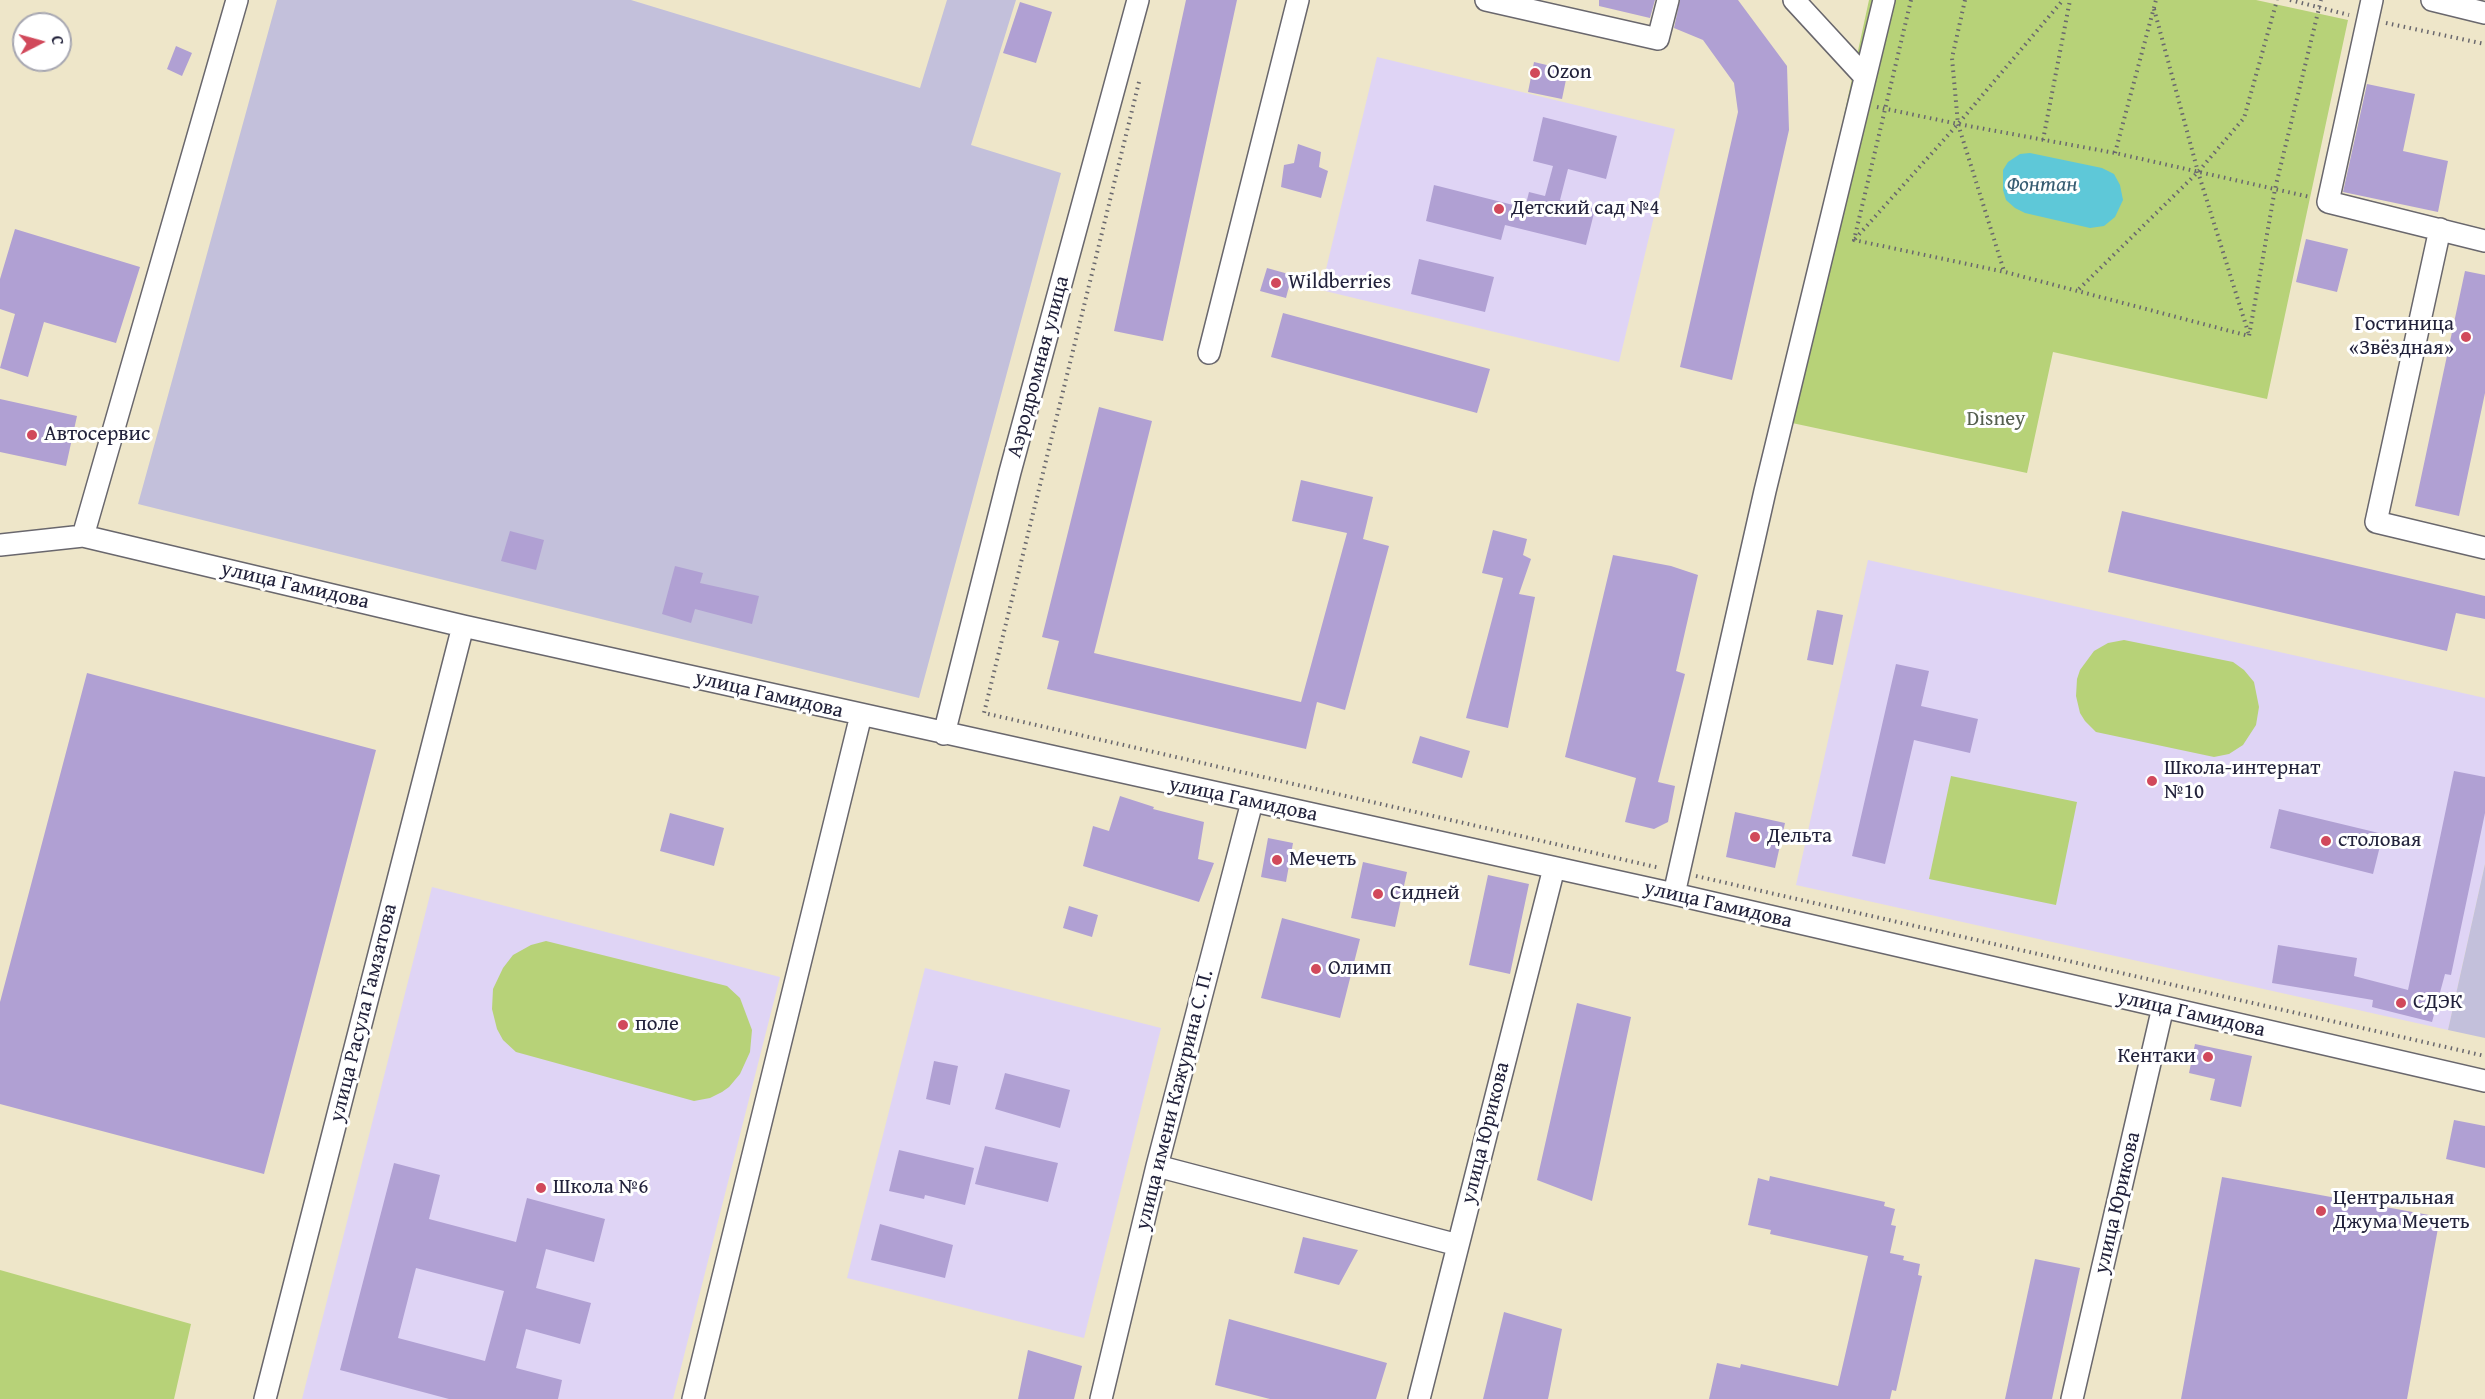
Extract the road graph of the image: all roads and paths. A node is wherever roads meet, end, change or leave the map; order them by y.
1 (237, 0) edge
2 (1138, 0) edge
3 (1298, 0) edge
4 (1486, 0) edge
5 (1668, 0) edge
6 (1794, 0) edge
7 (1884, 0) edge
8 (1911, 0) edge
9 (1965, 0) edge
10 (2063, 0) edge
11 (2070, 0) edge
12 (2156, 0) edge
13 (2277, 0) edge
14 (2320, 0) edge
15 (2372, 0) edge
16 (2432, 0) edge
17 (2154, 9) junction
18 (2485, 13) edge
19 (1865, 77) junction
20 (1139, 81) dead end
21 (1860, 103) junction
22 (1885, 108) junction
23 (1958, 124) junction
24 (2043, 140) junction
25 (2115, 153) junction
26 (2198, 172) junction
27 (2275, 189) junction
28 (2328, 202) junction
29 (2440, 229) junction
30 (1854, 240) junction
31 (2485, 241) edge
32 (2005, 272) junction
33 (2079, 290) junction
34 (2249, 336) junction
35 (1209, 353) dead end
36 (83, 536) junction
37 (0, 545) edge
38 (2485, 548) edge
39 (463, 626) junction
40 (861, 715) junction
41 (944, 734) junction
42 (1252, 802) junction
43 (1554, 868) junction
44 (1679, 872) junction
45 (1674, 894) junction
46 (2163, 1007) junction
47 (2485, 1056) edge
48 (2485, 1081) edge
49 (1157, 1166) junction
50 (1458, 1245) junction
51 (265, 1399) edge
52 (693, 1399) edge
53 (1101, 1399) edge
54 (1419, 1399) edge
55 (2072, 1399) edge

1 - 36 street
2 - 41 street, Аэродромная улица
3 - 35 street
4 - 5 street
6 - 19 street
7 - 19 street
8 - 22 path
9 - 23 path
10 - 23 path
11 - 24 path
12 - 17 path
13 - 26 path
14 - 27 path
15 - 28 street
16 - 18 street
17 - 25 path
17 - 26 path
19 - 21 street
20 - 44 path
21 - 22 path
21 - 44 street
22 - 23 path
22 - 30 path
23 - 24 path
23 - 30 path
23 - 32 path
24 - 25 path
25 - 26 path
26 - 27 path
26 - 33 path
26 - 34 path
27 - 28 path
27 - 34 path
28 - 29 street
29 - 31 street
29 - 38 street
30 - 32 path
32 - 33 path
33 - 34 path
36 - 37 street, улица Гамидова
36 - 39 street, улица Гамидова
39 - 40 street, улица Гамидова
39 - 51 street, улица Расула Гамзатова
40 - 41 street, улица Гамидова
40 - 52 street
41 - 42 street, улица Гамидова
42 - 43 street, улица Гамидова
42 - 49 street, улица имени Кажурина С. П.
43 - 45 street, улица Гамидова
43 - 50 street, улица Юрикова
44 - 45 street
44 - 47 path
45 - 46 street, улица Гамидова
46 - 48 street, улица Гамидова
46 - 55 street, улица Юрикова
49 - 50 street
49 - 53 street, улица имени Кажурина С. П.
50 - 54 street, улица Юрикова

